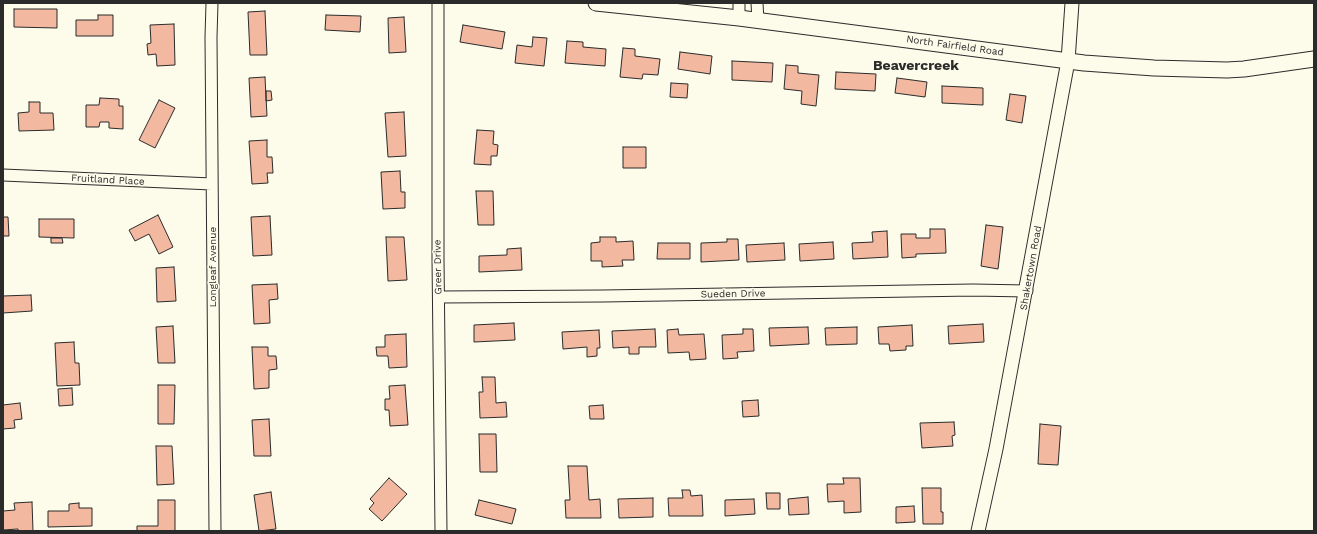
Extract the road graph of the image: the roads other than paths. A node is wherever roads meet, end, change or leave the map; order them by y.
1 (212, 3) edge
2 (438, 3) edge
3 (596, 3) edge
4 (739, 3) edge
5 (757, 3) edge
6 (1072, 3) edge
7 (738, 18) junction
8 (758, 21) junction
9 (1314, 59) edge
10 (1068, 61) junction
11 (3, 175) edge
12 (212, 184) junction
13 (1027, 291) junction
14 (439, 297) junction
15 (215, 531) edge
16 (441, 531) edge
17 (978, 531) edge

1 - 12 street, Longleaf Avenue
2 - 14 street, Greer Drive
3 - 7 main road, North Fairfield Road
4 - 7 street
5 - 8 street
6 - 10 street, Shakertown Road
7 - 8 main road, North Fairfield Road
8 - 10 main road, North Fairfield Road
9 - 10 main road, North Fairfield Road
10 - 13 street, Shakertown Road
11 - 12 street, Fruitland Place
12 - 15 street, Longleaf Avenue
13 - 14 street, Sueden Drive
13 - 17 street, Shakertown Road
14 - 16 street, Greer Drive

